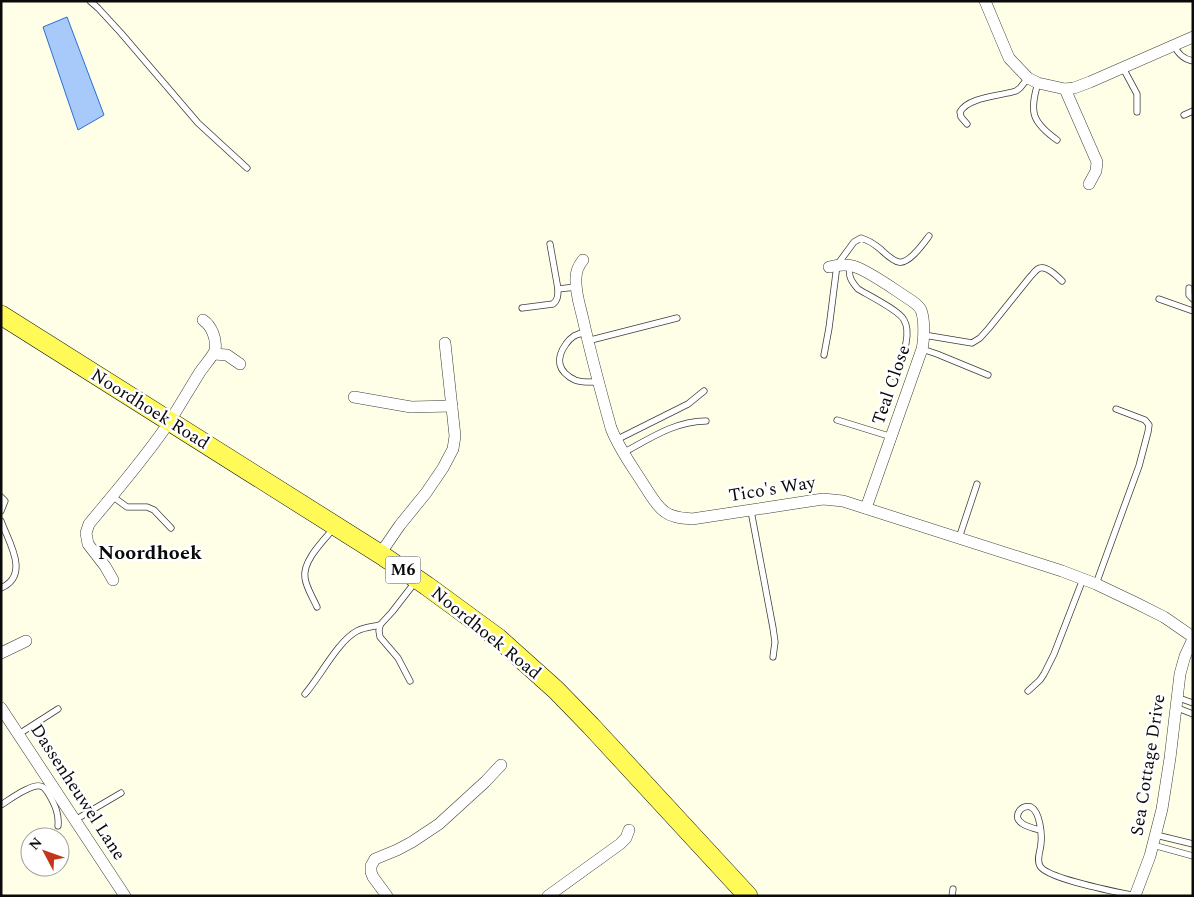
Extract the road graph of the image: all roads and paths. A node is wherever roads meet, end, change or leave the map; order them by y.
1 (90, 1) edge
2 (985, 1) edge
3 (1193, 37) edge
4 (1174, 45) junction
5 (1193, 61) edge
6 (1123, 68) junction
7 (1033, 81) junction
8 (1064, 89) junction
9 (1193, 111) edge
10 (1137, 112) dead end
11 (1184, 116) dead end
12 (967, 124) dead end
13 (1057, 140) dead end
14 (247, 168) dead end
15 (1089, 184) dead end
16 (928, 236) dead end
17 (550, 244) dead end
18 (583, 260) dead end
19 (833, 266) junction
20 (850, 266) junction
21 (1062, 281) dead end
22 (576, 287) junction
23 (1189, 288) dead end
24 (558, 289) junction
25 (1159, 299) dead end
26 (1193, 299) edge
27 (522, 308) dead end
28 (1193, 311) edge
29 (1, 315) edge
30 (676, 318) dead end
31 (203, 320) dead end
32 (924, 335) junction
33 (587, 336) junction
34 (445, 343) dead end
35 (922, 349) junction
36 (214, 354) junction
37 (824, 354) dead end
38 (240, 364) dead end
39 (988, 375) dead end
40 (895, 377) dead end
41 (599, 382) junction
42 (704, 391) dead end
43 (354, 397) dead end
44 (452, 406) junction
45 (1116, 409) dead end
46 (837, 420) dead end
47 (170, 421) junction
48 (706, 421) dead end
49 (892, 437) junction
50 (616, 440) junction
51 (623, 453) junction
52 (977, 484) dead end
53 (112, 496) junction
54 (1, 497) edge
55 (866, 508) junction
56 (1, 511) edge
57 (751, 511) junction
58 (1, 521) edge
59 (335, 526) junction
60 (171, 528) dead end
61 (958, 538) junction
62 (380, 554) junction
63 (417, 579) junction
64 (1083, 579) junction
65 (113, 580) dead end
66 (1096, 584) junction
67 (1, 588) edge
68 (317, 607) dead end
69 (380, 625) junction
70 (1193, 638) edge
71 (26, 641) dead end
72 (1, 653) edge
73 (773, 657) dead end
74 (410, 681) dead end
75 (1028, 691) dead end
76 (305, 694) dead end
77 (1176, 702) junction
78 (1193, 703) edge
79 (1, 708) edge
80 (58, 709) dead end
81 (1193, 714) edge
82 (19, 734) junction
83 (501, 765) dead end
84 (121, 793) dead end
85 (1, 806) edge
86 (75, 820) junction
87 (58, 826) dead end
88 (629, 830) dead end
89 (1040, 830) junction
90 (1154, 840) junction
91 (1193, 844) edge
92 (1193, 856) edge
93 (953, 889) dead end
94 (126, 896) edge
95 (387, 896) edge
96 (548, 896) edge
97 (748, 896) edge
98 (952, 896) edge
99 (1135, 896) edge

1 - 14 lane
2 - 7 street
3 - 4 street
4 - 5 lane
4 - 6 street
6 - 8 street
6 - 10 lane
7 - 8 street
7 - 12 lane
7 - 13 lane
8 - 15 street
9 - 11 lane
16 - 19 lane
17 - 24 lane
18 - 22 street, Tico's Way
19 - 20 street, Teal Close
19 - 37 lane
20 - 32 street, Teal Close
20 - 40 lane
21 - 32 lane
22 - 24 lane
22 - 33 street, Tico's Way
23 - 26 lane
24 - 27 lane
25 - 28 lane
29 - 47 main road, Noordhoek Road / M6
30 - 33 lane
31 - 36 street
32 - 35 street, Teal Close
33 - 41 street, Tico's Way
33 - 41 lane
34 - 44 street
35 - 39 lane
35 - 49 street, Teal Close
36 - 38 street
36 - 47 street
41 - 50 street, Tico's Way
42 - 50 lane
43 - 44 street
44 - 62 street
45 - 66 lane
46 - 49 lane
47 - 53 street
47 - 59 main road, Noordhoek Road / M6
48 - 51 lane
49 - 55 street, Teal Close
50 - 51 street, Tico's Way
51 - 57 street, Tico's Way
52 - 61 lane
53 - 60 lane
53 - 65 street
54 - 56 lane
55 - 57 street, Tico's Way
55 - 61 street, Tico's Way
57 - 73 lane
58 - 67 lane
59 - 62 main road, Noordhoek Road / M6
59 - 68 lane
61 - 64 street, Tico's Way
62 - 63 main road, Noordhoek Road / M6
63 - 69 lane
63 - 97 main road, Noordhoek Road / M6
64 - 66 street, Tico's Way
64 - 75 lane
66 - 70 street, Tico's Way
69 - 74 lane
69 - 76 lane
70 - 77 street, Sea Cottage Drive
71 - 72 street
77 - 78 lane
77 - 81 lane
77 - 90 street, Sea Cottage Drive
79 - 82 street, Dassenheuwel Lane
80 - 82 lane
82 - 86 street, Dassenheuwel Lane
83 - 95 street
84 - 86 lane
85 - 87 lane
86 - 94 street, Dassenheuwel Lane
88 - 96 street
89 - 89 lane
89 - 99 lane
90 - 91 lane
90 - 92 lane
90 - 99 street, Sea Cottage Drive
93 - 98 lane

